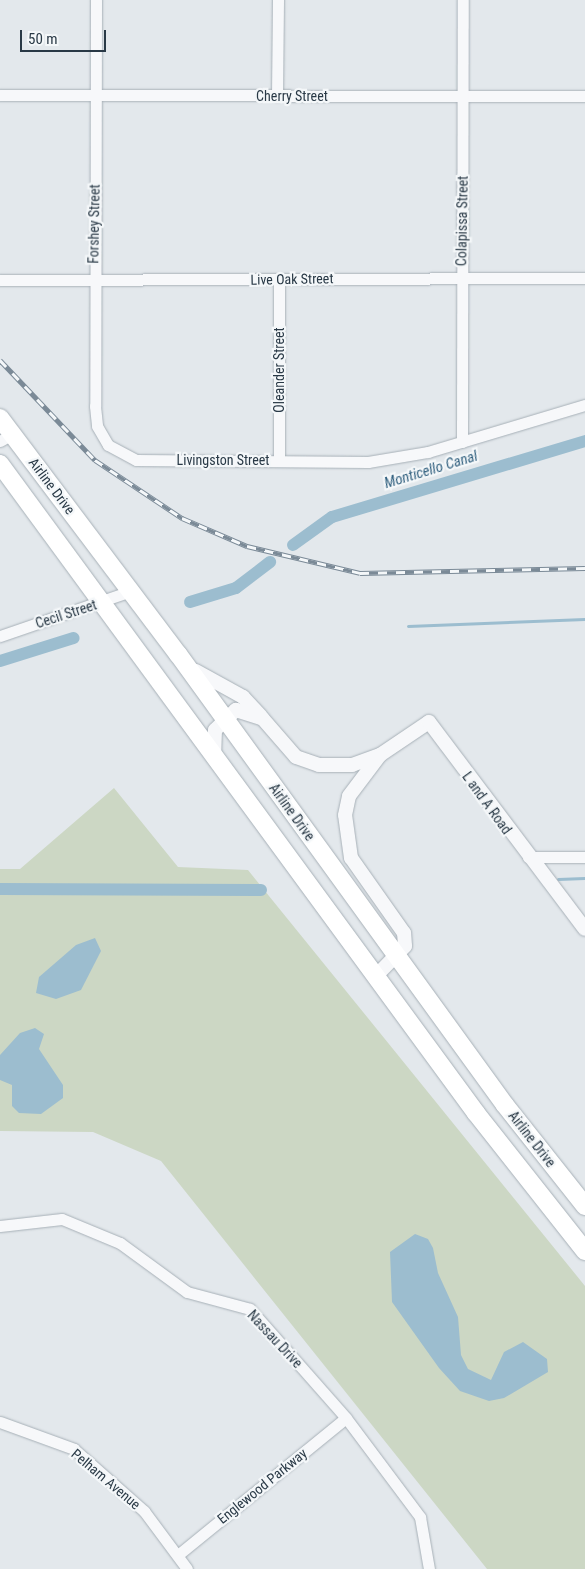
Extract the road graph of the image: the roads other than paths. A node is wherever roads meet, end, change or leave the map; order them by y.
1 (96, 0) edge
2 (278, 0) edge
3 (464, 0) edge
4 (0, 95) edge
5 (463, 95) junction
6 (96, 96) junction
7 (277, 96) junction
8 (585, 96) edge
9 (461, 278) junction
10 (585, 278) edge
11 (279, 279) junction
12 (0, 280) edge
13 (94, 282) junction
14 (585, 405) edge
15 (0, 418) edge
16 (6, 438) edge
17 (462, 442) junction
18 (108, 445) joint
19 (279, 460) junction
20 (0, 464) edge
21 (131, 591) junction
22 (102, 603) junction
23 (0, 636) edge
24 (178, 654) junction
25 (224, 717) junction
26 (263, 719) junction
27 (380, 756) junction
28 (214, 758) junction
29 (528, 857) junction
30 (585, 857) edge
31 (585, 928) edge
32 (396, 958) junction
33 (375, 977) junction
34 (585, 1206) edge
35 (0, 1226) edge
36 (585, 1251) edge
37 (346, 1418) junction
38 (0, 1422) edge
39 (179, 1554) junction
40 (187, 1569) edge
41 (429, 1569) edge

1 - 6 street, Forshey Street
2 - 7 street
3 - 5 street, Colapissa Street
4 - 6 street, Cherry Street
5 - 7 street, Cherry Street
5 - 8 street, Cherry Street
5 - 9 street, Colapissa Street
6 - 7 street, Cherry Street
6 - 13 street, Forshey Street
9 - 10 street, Live Oak Street
9 - 11 street, Live Oak Street
9 - 17 street, Colapissa Street
11 - 13 street, Live Oak Street
11 - 19 street, Oleander Street
12 - 13 street, Live Oak Street
13 - 18 street, Forshey Street
14 - 17 street, Livingston Street
15 - 16 highway, Airline Drive
16 - 21 highway, Airline Drive
17 - 19 street, Livingston Street
18 - 19 street, Livingston Street
20 - 22 highway, Airline Drive
21 - 22 street, Cecil Street
21 - 24 highway, Airline Drive
22 - 23 street, Cecil Street
22 - 28 highway, Airline Drive
24 - 25 highway, Airline Drive
24 - 26 street
25 - 26 street
25 - 28 street
25 - 32 highway, Airline Drive
26 - 27 street
27 - 29 street, L and A Road
27 - 32 street
28 - 33 highway, Airline Drive
29 - 30 street
29 - 31 street, L and A Road
32 - 33 street
32 - 34 highway, Airline Drive
33 - 36 highway, Airline Drive
35 - 37 street, Nassau Drive
37 - 39 street, Englewood Parkway
37 - 41 street, Nassau Drive
38 - 39 street, Pelham Avenue
39 - 40 street, Pelham Avenue

